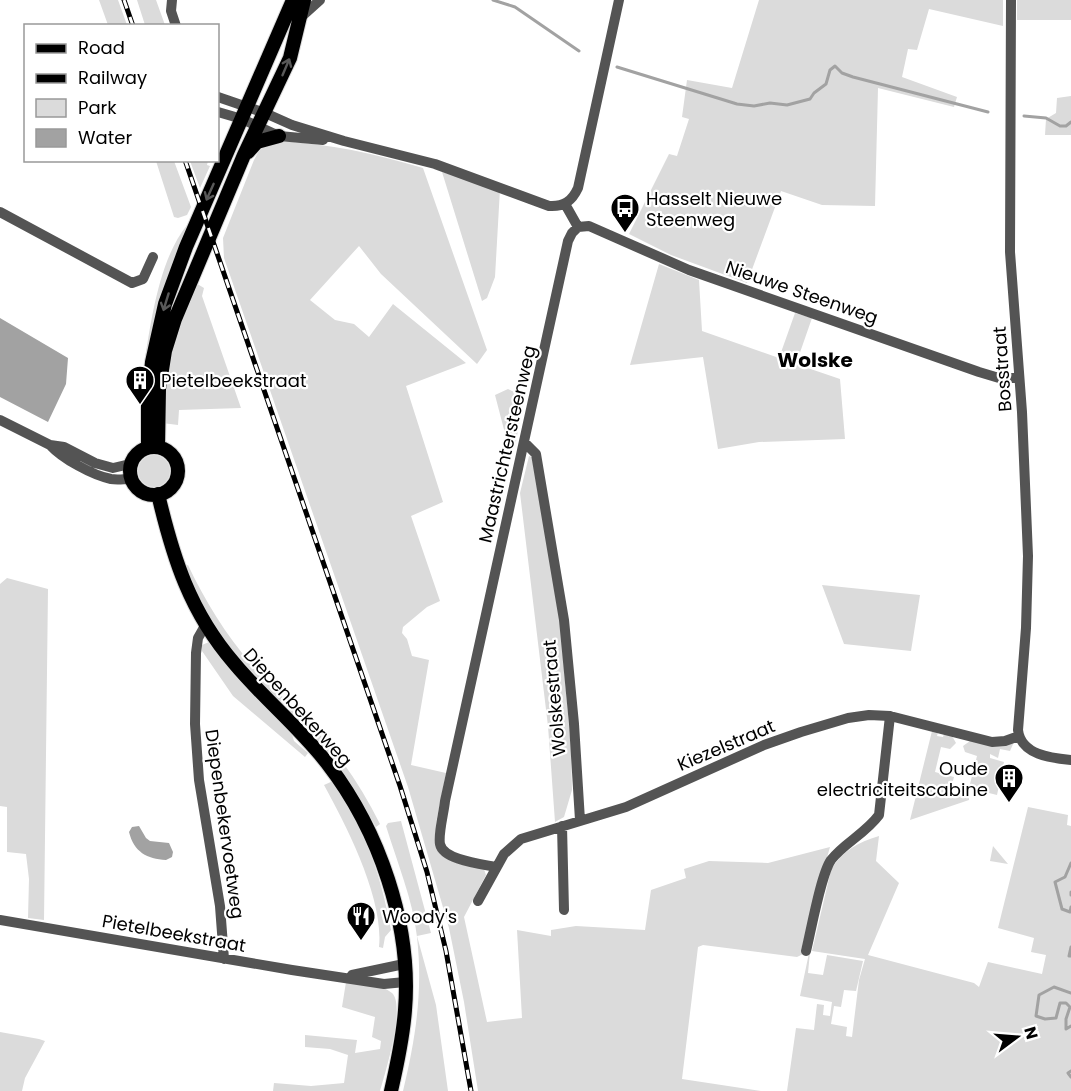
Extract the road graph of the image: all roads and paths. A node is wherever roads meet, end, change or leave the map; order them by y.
1 (172, 0) edge
2 (293, 0) edge
3 (304, 0) edge
4 (320, 0) edge
5 (619, 0) edge
6 (1011, 0) edge
7 (300, 18) junction
8 (175, 24) edge
9 (219, 98) edge
10 (219, 112) edge
11 (245, 113) junction
12 (266, 113) junction
13 (258, 126) junction
14 (279, 136) junction
15 (344, 141) junction
16 (244, 156) junction
17 (565, 204) junction
18 (0, 212) edge
19 (578, 227) junction
20 (153, 256) dead end
21 (1019, 378) junction
22 (0, 420) edge
23 (524, 442) junction
24 (51, 445) junction
25 (153, 447) junction
26 (130, 464) junction
27 (131, 479) junction
28 (158, 494) junction
29 (206, 624) junction
30 (890, 716) junction
31 (1019, 736) junction
32 (1071, 760) edge
33 (580, 820) junction
34 (562, 826) junction
35 (495, 867) junction
36 (478, 900) dead end
37 (564, 910) dead end
38 (0, 920) edge
39 (806, 951) dead end
40 (224, 959) junction
41 (404, 964) junction
42 (343, 976) junction
43 (405, 982) junction
44 (391, 1091) edge

1 - 8 street
2 - 11 main road
3 - 7 main road
4 - 7 street
5 - 17 street
6 - 21 street, Bosstraat
12 -> 7 main road
9 - 11 street
10 - 11 street
11 - 12 street
11 - 13 street
11 -> 25 main road
12 - 13 main road
12 - 15 street
13 - 14 street
13 - 16 main road
14 - 15 street
14 - 16 main road
15 - 17 street
16 - 25 main road
17 - 19 street
18 - 20 street
19 - 21 street, Nieuwe Steenweg
19 - 23 street, Maastrichtersteenweg
21 - 31 street, Bosstraat
22 - 24 street
23 - 33 street, Wolskestraat
23 - 35 street, Maastrichtersteenweg
24 - 26 street
24 - 27 street
25 - 26 main road
25 - 28 main road
26 - 27 main road
27 - 28 main road
28 - 29 main road, Diepenbekerweg
29 - 40 street, Diepenbekervoetweg
29 - 41 main road, Diepenbekerweg
30 - 31 street, Kiezelstraat
30 - 33 street, Kiezelstraat
30 - 39 street
31 - 32 street
33 - 34 street
34 - 35 street
34 - 37 street
35 - 36 street
38 - 40 street, Pietelbeekstraat
40 - 42 street, Pietelbeekstraat
41 - 42 street, Pietelbeekstraat
41 - 43 main road, Diepenbekerweg
42 - 43 street, Pietelbeekstraat
43 - 44 main road, Diepenbekerweg

